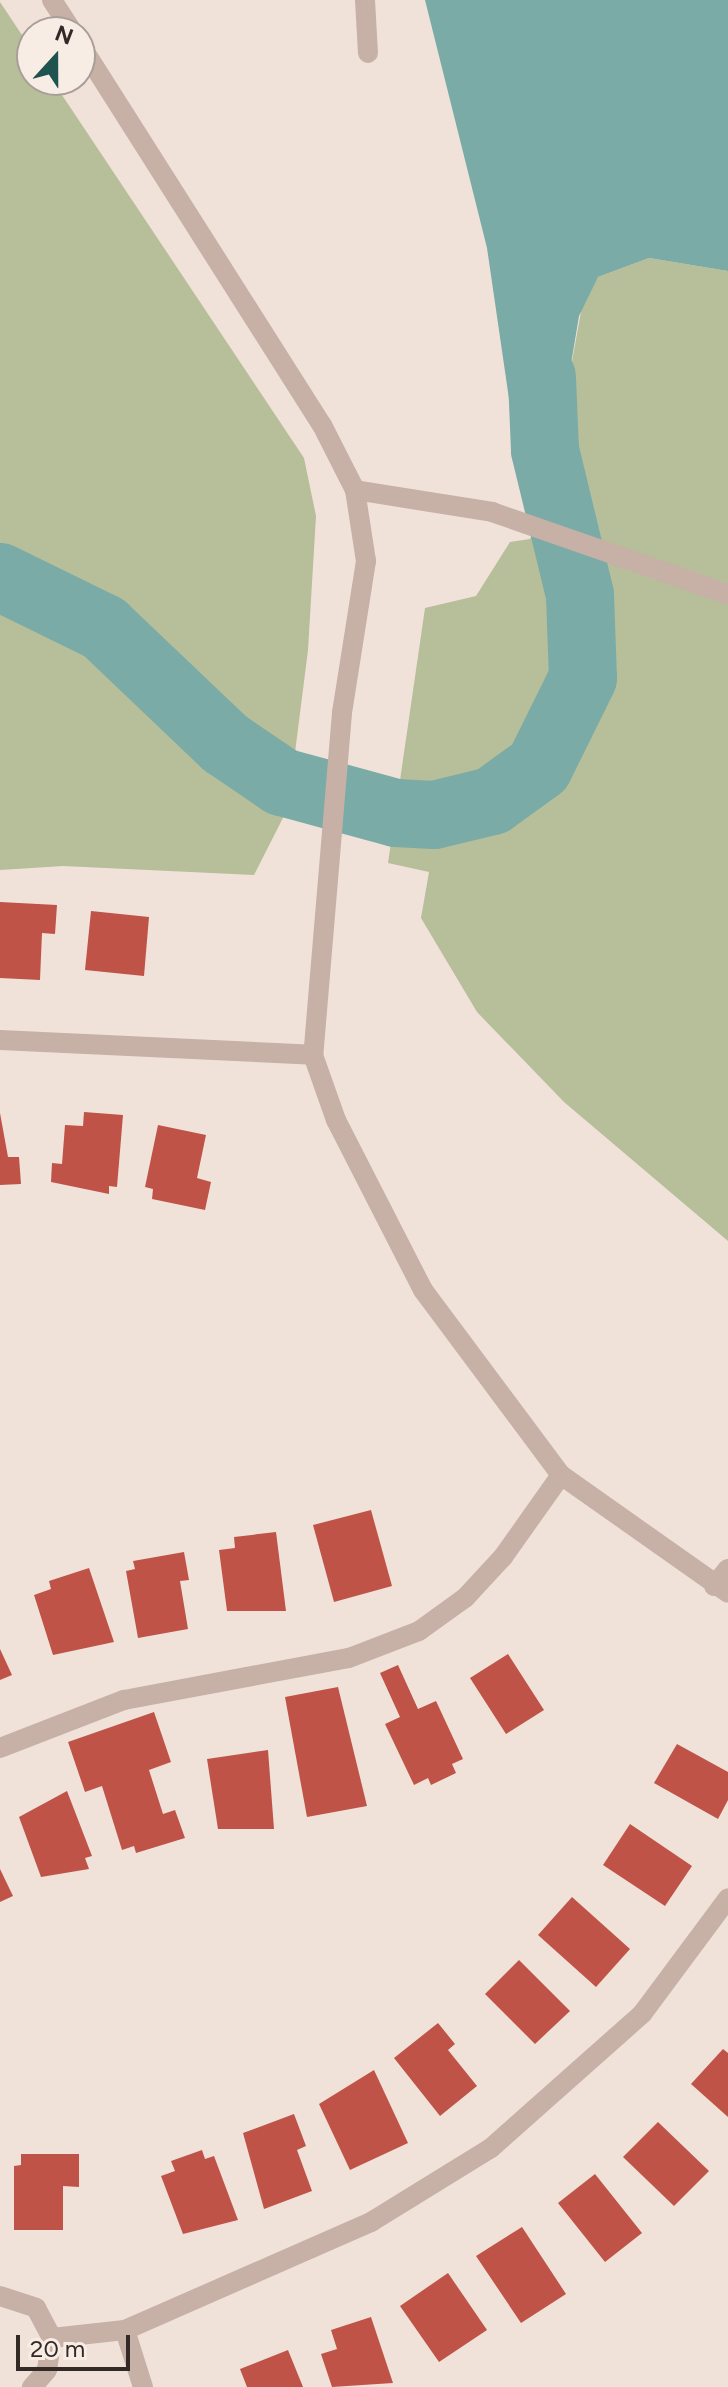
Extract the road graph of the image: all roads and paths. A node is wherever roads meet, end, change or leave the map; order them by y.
1 (365, 0) edge
2 (368, 53) dead end
3 (96, 69) edge
4 (355, 490) junction
5 (728, 594) edge
6 (0, 1040) edge
7 (313, 1055) junction
8 (561, 1475) junction
9 (728, 1569) edge
10 (721, 1589) edge
11 (0, 1748) edge
12 (728, 1898) edge
13 (0, 2296) edge
14 (125, 2330) junction
15 (52, 2338) junction
16 (32, 2387) edge
17 (143, 2387) edge

1 - 2 street
3 - 4 street
4 - 5 street
4 - 7 street
6 - 7 street
7 - 8 street
8 - 10 street
8 - 11 street
9 - 10 street
12 - 14 street
13 - 15 street
14 - 15 street
14 - 17 street
15 - 16 street

